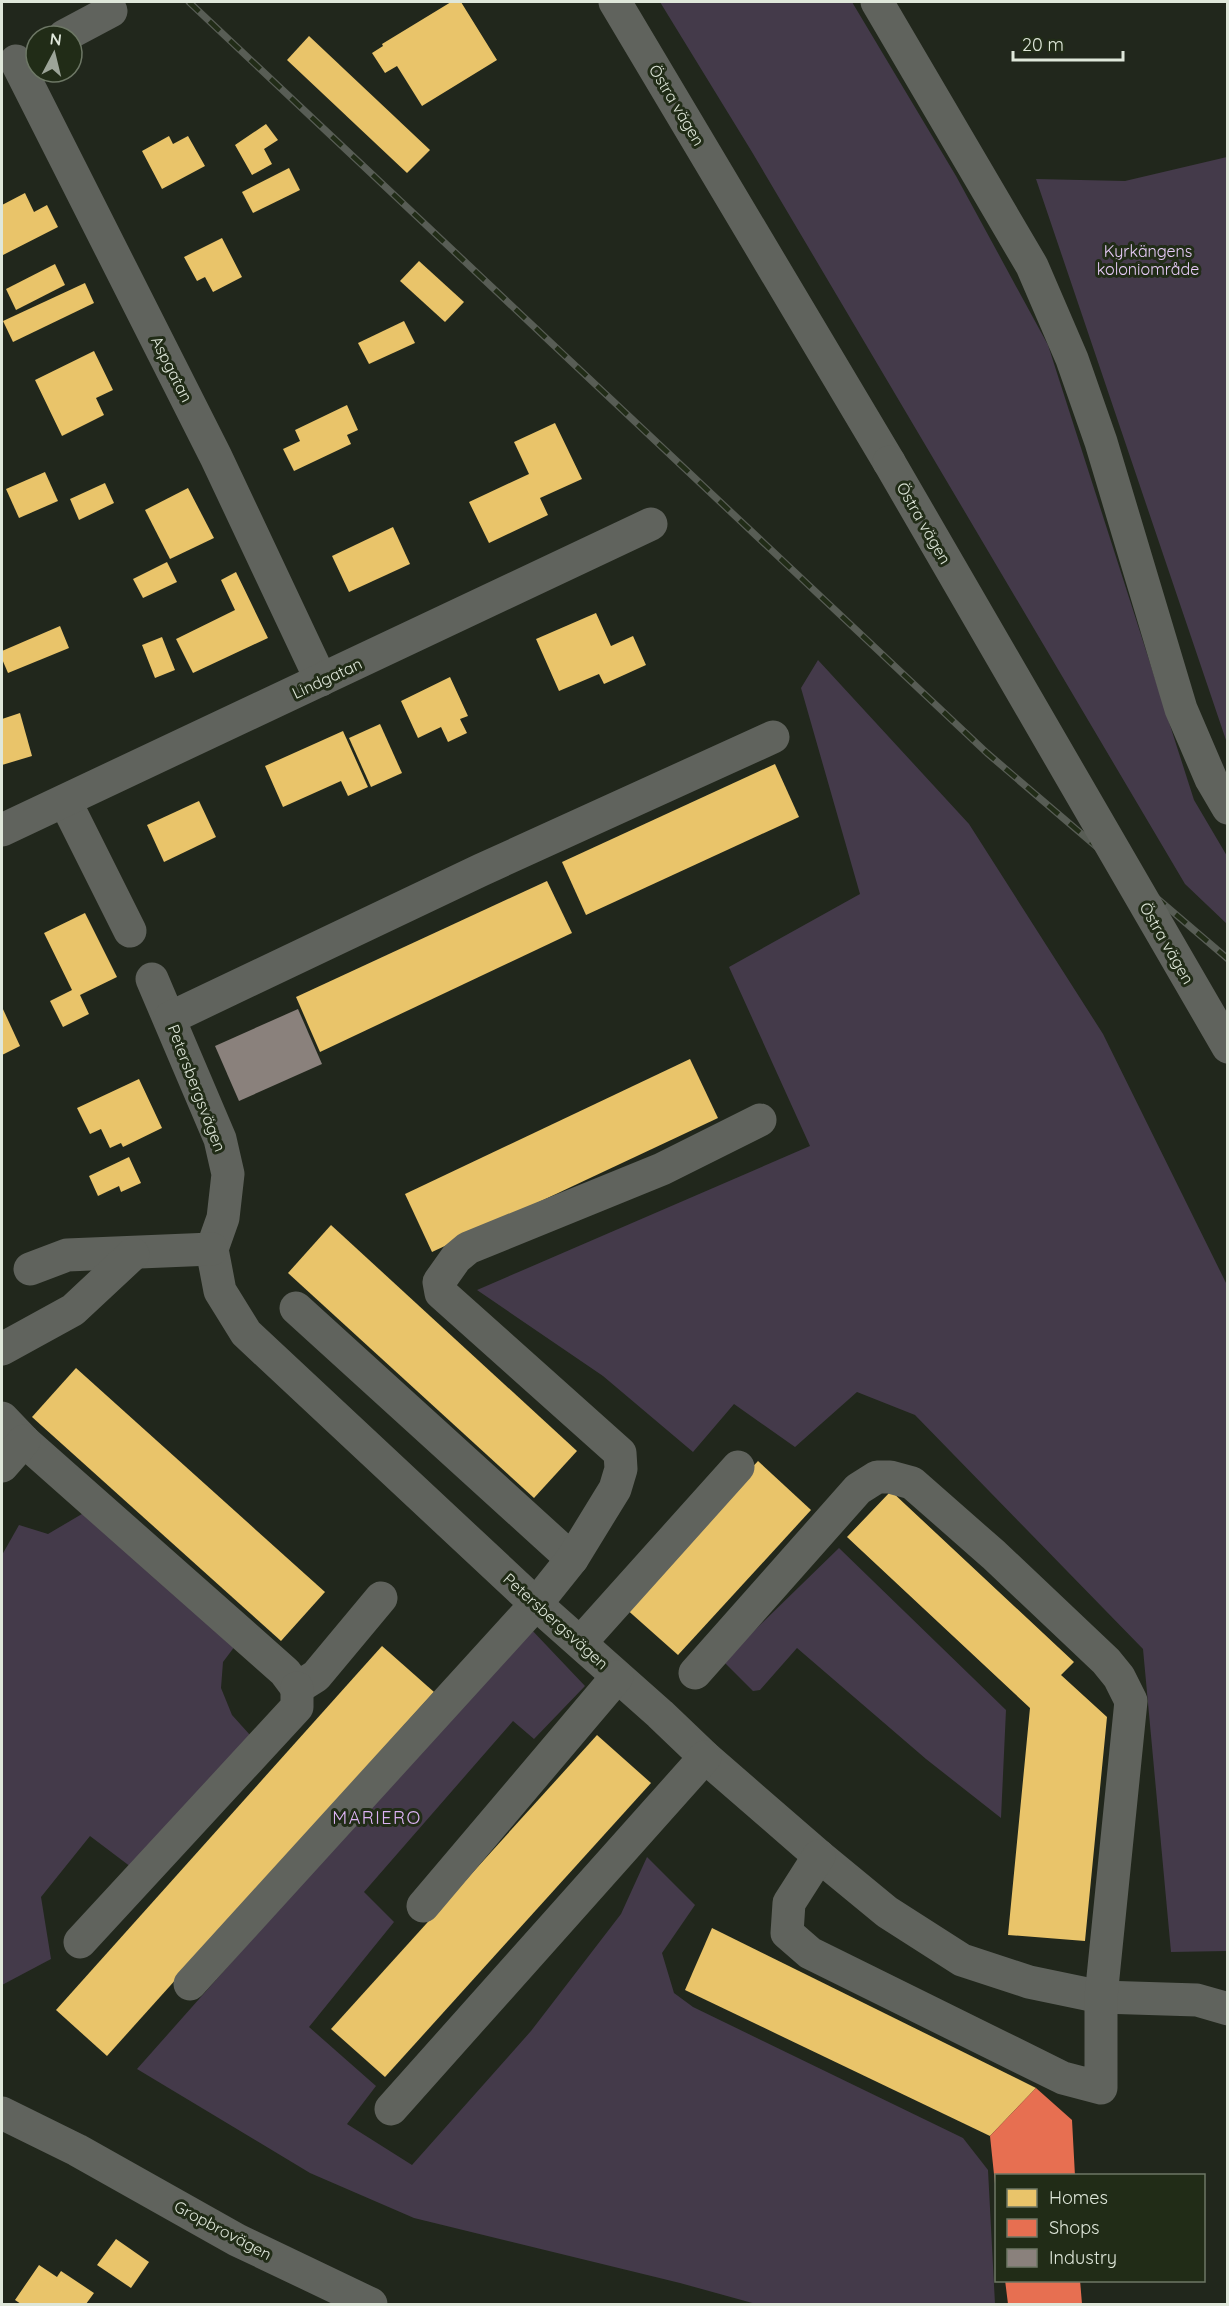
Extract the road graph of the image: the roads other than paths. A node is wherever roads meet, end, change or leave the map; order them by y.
1 (615, 2) edge
2 (877, 2) edge
3 (111, 11) dead end
4 (84, 25) edge
5 (18, 60) edge
6 (651, 524) dead end
7 (321, 681) junction
8 (773, 737) dead end
9 (65, 801) junction
10 (1227, 808) edge
11 (2, 830) edge
12 (130, 931) dead end
13 (152, 979) dead end
14 (170, 1018) junction
15 (1227, 1047) edge
16 (760, 1120) dead end
17 (212, 1249) junction
18 (133, 1254) junction
19 (30, 1269) dead end
20 (296, 1308) dead end
21 (2, 1349) edge
22 (13, 1429) edge
23 (2, 1466) edge
24 (738, 1467) dead end
25 (572, 1559) junction
26 (381, 1598) dead end
27 (536, 1604) junction
28 (581, 1642) junction
29 (695, 1673) dead end
30 (617, 1677) junction
31 (297, 1688) junction
32 (705, 1757) junction
33 (819, 1856) junction
34 (423, 1906) dead end
35 (80, 1942) dead end
36 (190, 1984) dead end
37 (1101, 1997) junction
38 (1227, 2008) edge
39 (2, 2095) edge
40 (391, 2109) dead end
41 (2, 2113) edge
42 (77, 2150) junction
43 (371, 2304) edge

1 - 15 street, Östra vägen, bridge
2 - 10 street
3 - 4 street
5 - 7 street, Aspgatan
6 - 7 street, Lindgatan
7 - 9 street, Lindgatan
8 - 14 street
9 - 11 street, Lindgatan
9 - 12 street
13 - 14 street, Petersbergsvägen
14 - 17 street, Petersbergsvägen
16 - 25 street
17 - 18 street
17 - 27 street, Petersbergsvägen
18 - 19 street
18 - 21 street
20 - 25 street
22 - 23 street
22 - 31 street
24 - 28 street
25 - 27 street
26 - 31 street
27 - 28 street, Petersbergsvägen
27 - 36 street
28 - 30 street, Petersbergsvägen
29 - 37 street
30 - 32 street, Petersbergsvägen
30 - 34 street
31 - 35 street
32 - 33 street, Petersbergsvägen
32 - 40 street
33 - 37 street, Petersbergsvägen
33 - 37 street
37 - 38 street, Petersbergsvägen
39 - 42 street, Gropbrovägen
41 - 42 street, Gropbrovägen
42 - 43 street, Gropbrovägen

